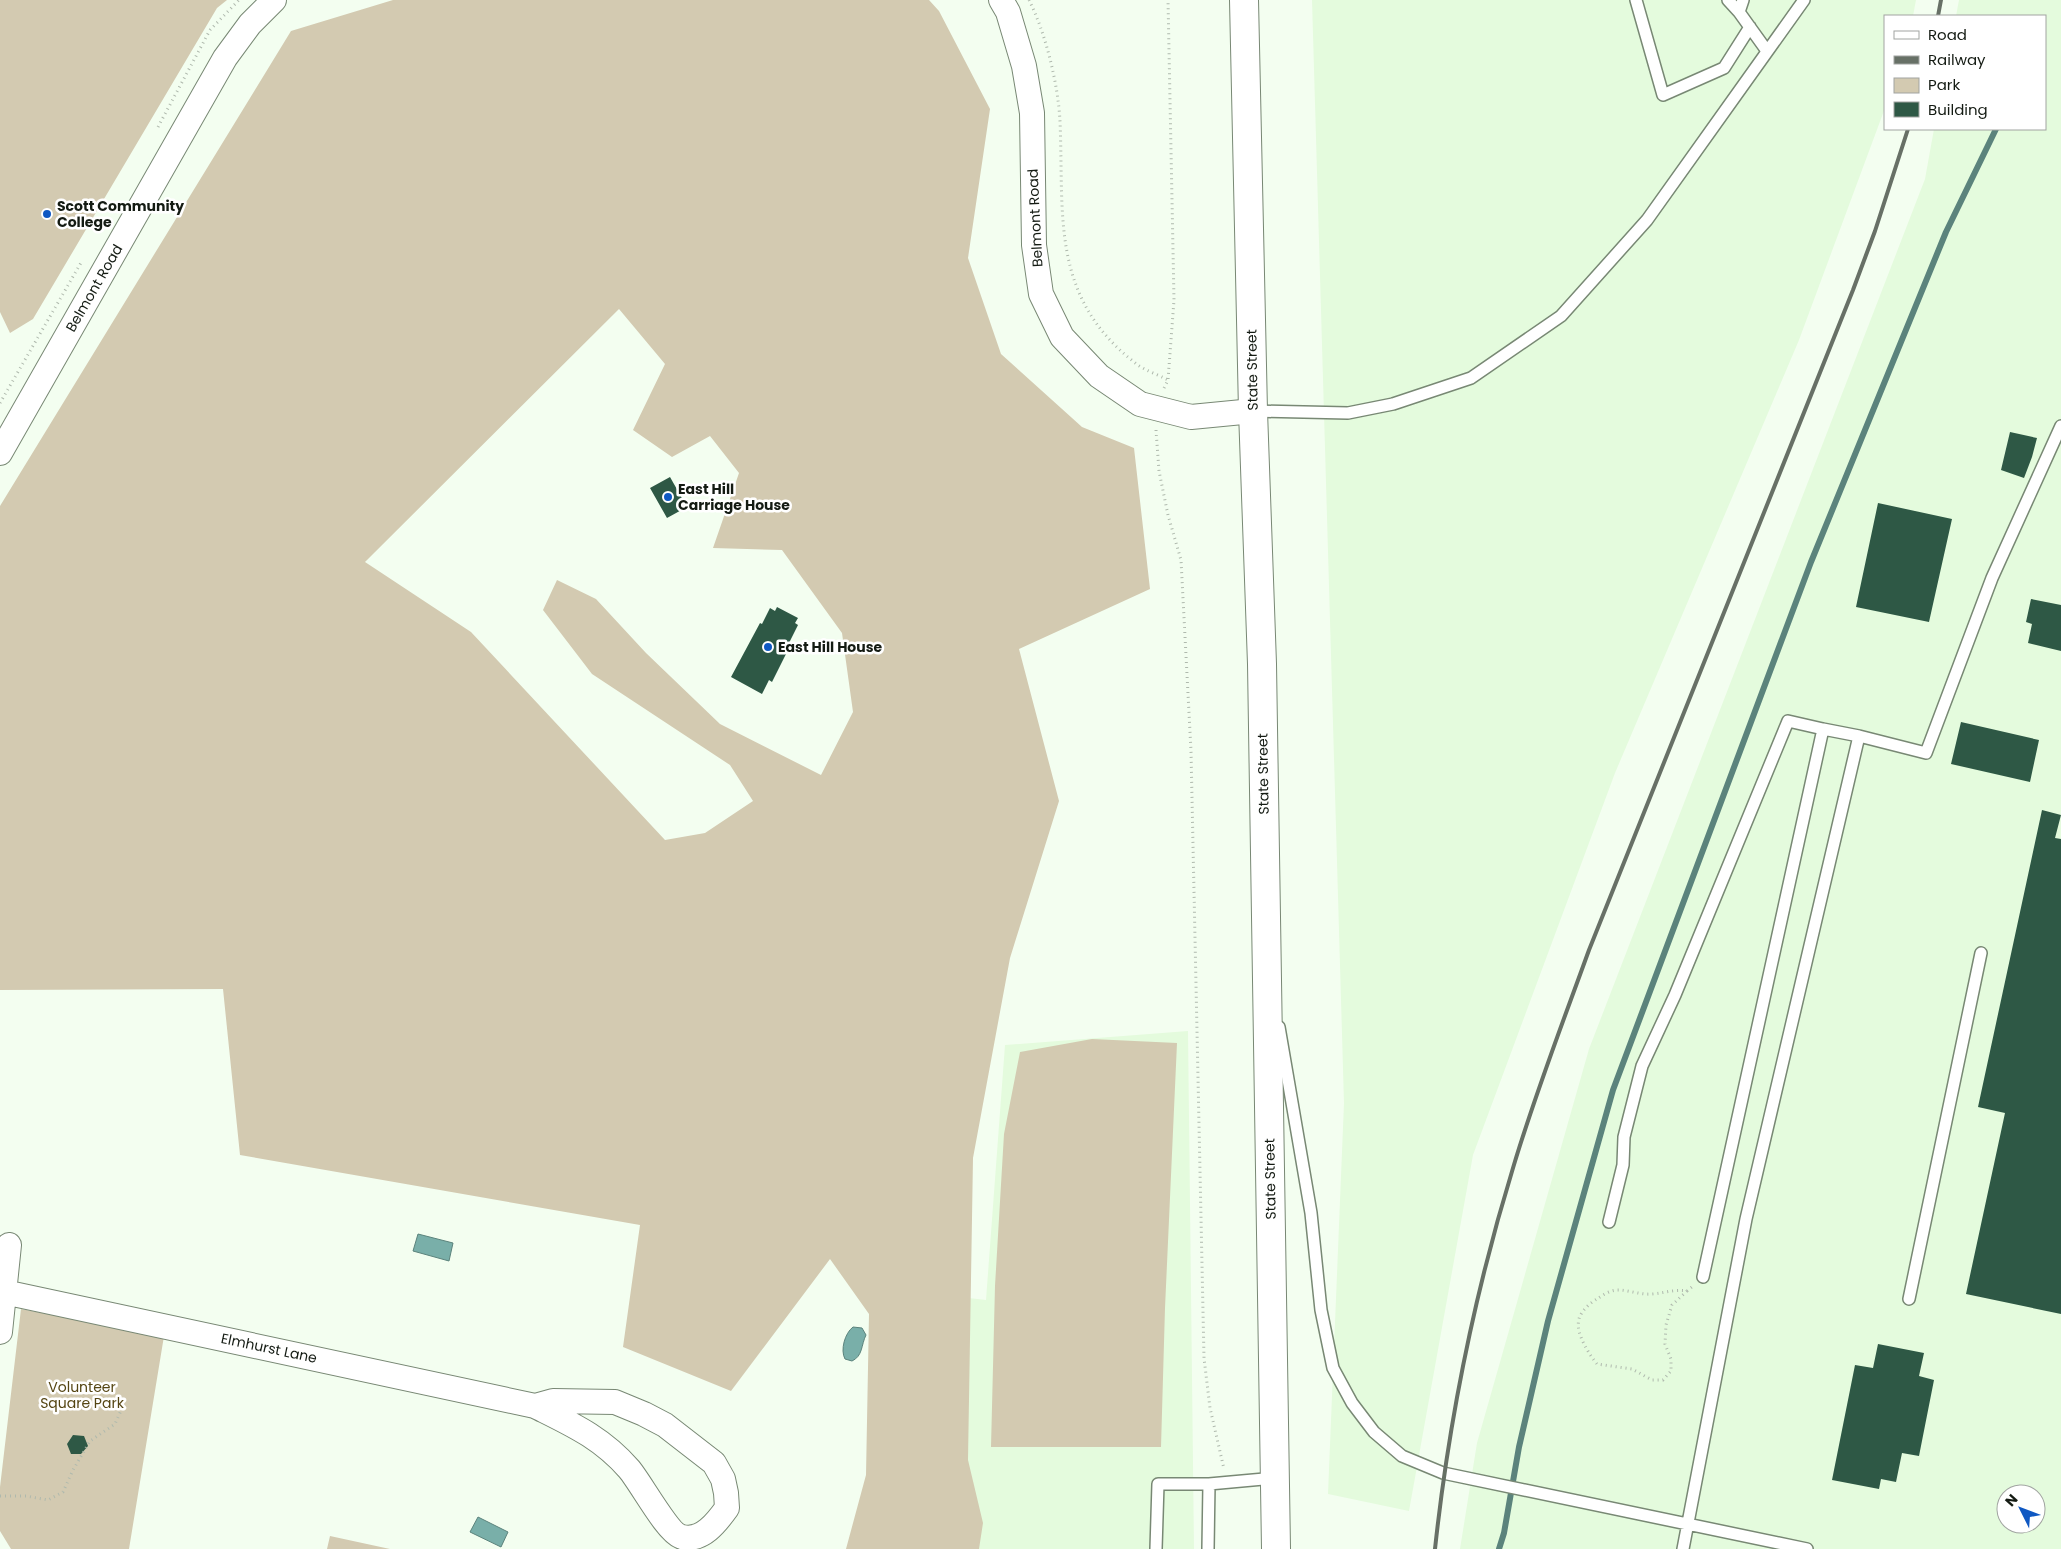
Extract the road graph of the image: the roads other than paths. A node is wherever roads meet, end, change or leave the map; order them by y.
1 (274, 0) edge
2 (1001, 0) edge
3 (1244, 0) edge
4 (1636, 0) edge
5 (1728, 0) edge
6 (1743, 0) edge
7 (1804, 0) edge
8 (1739, 12) junction
9 (1750, 27) junction
10 (1767, 51) junction
11 (1253, 411) junction
12 (2061, 426) edge
13 (0, 453) edge
14 (1823, 729) junction
15 (1859, 736) junction
16 (1266, 951) junction
17 (1981, 954) dead end
18 (1609, 1222) dead end
19 (8, 1245) dead end
20 (1703, 1277) road end
21 (4, 1292) junction
22 (1909, 1299) dead end
23 (0, 1332) edge
24 (535, 1406) junction
25 (1275, 1478) junction
26 (1209, 1484) junction
27 (1688, 1524) junction
28 (1156, 1549) edge
29 (1208, 1549) edge
30 (1276, 1549) edge
31 (1683, 1549) edge
32 (1807, 1549) edge

1 - 13 street, Belmont Road
2 - 11 street, Belmont Road
3 - 11 main road, State Street
4 - 9 lane
5 - 8 lane
6 - 8 lane
7 - 10 lane
8 - 9 lane
9 - 10 lane
10 - 11 lane
11 - 16 main road, State Street
12 - 15 lane
14 - 15 lane
14 - 18 lane
14 - 20 lane
15 - 27 lane
16 - 25 main road, State Street
16 - 27 lane
17 - 22 lane
19 - 21 street
21 - 23 street
21 - 24 street, Elmhurst Lane
24 - 24 street, Elmhurst Lane
25 - 26 lane
25 - 30 main road, State Street
26 - 28 lane
26 - 29 lane
27 - 31 lane
27 - 32 lane

